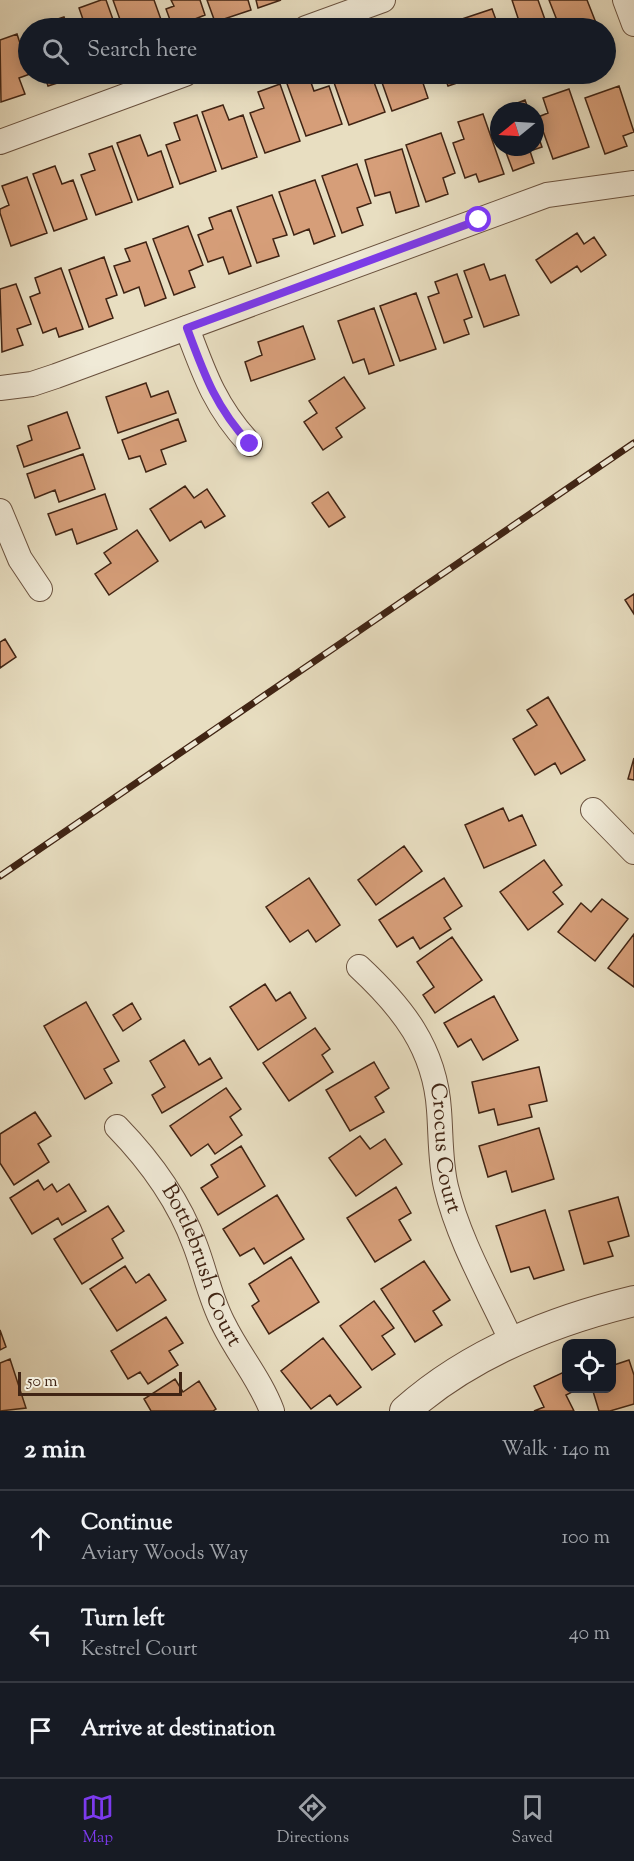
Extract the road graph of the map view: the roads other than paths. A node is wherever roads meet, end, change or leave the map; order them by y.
1 (383, 0) edge
2 (625, 0) edge
3 (334, 18) edge
4 (634, 24) edge
5 (158, 84) edge
6 (0, 142) edge
7 (634, 183) edge
8 (187, 328) junction
9 (0, 388) edge
10 (250, 444) dead end
11 (0, 511) edge
12 (40, 589) dead end
13 (593, 810) dead end
14 (634, 852) edge
15 (359, 967) dead end
16 (117, 1127) dead end
17 (634, 1301) edge
18 (512, 1342) junction
19 (272, 1411) edge
20 (405, 1411) edge

1 - 3 street
2 - 4 street
5 - 6 street
7 - 8 street
8 - 9 street
8 - 10 street
11 - 12 street
13 - 14 street
15 - 18 street, Crocus Court
16 - 19 street, Bottlebrush Court
17 - 18 street
18 - 20 street

